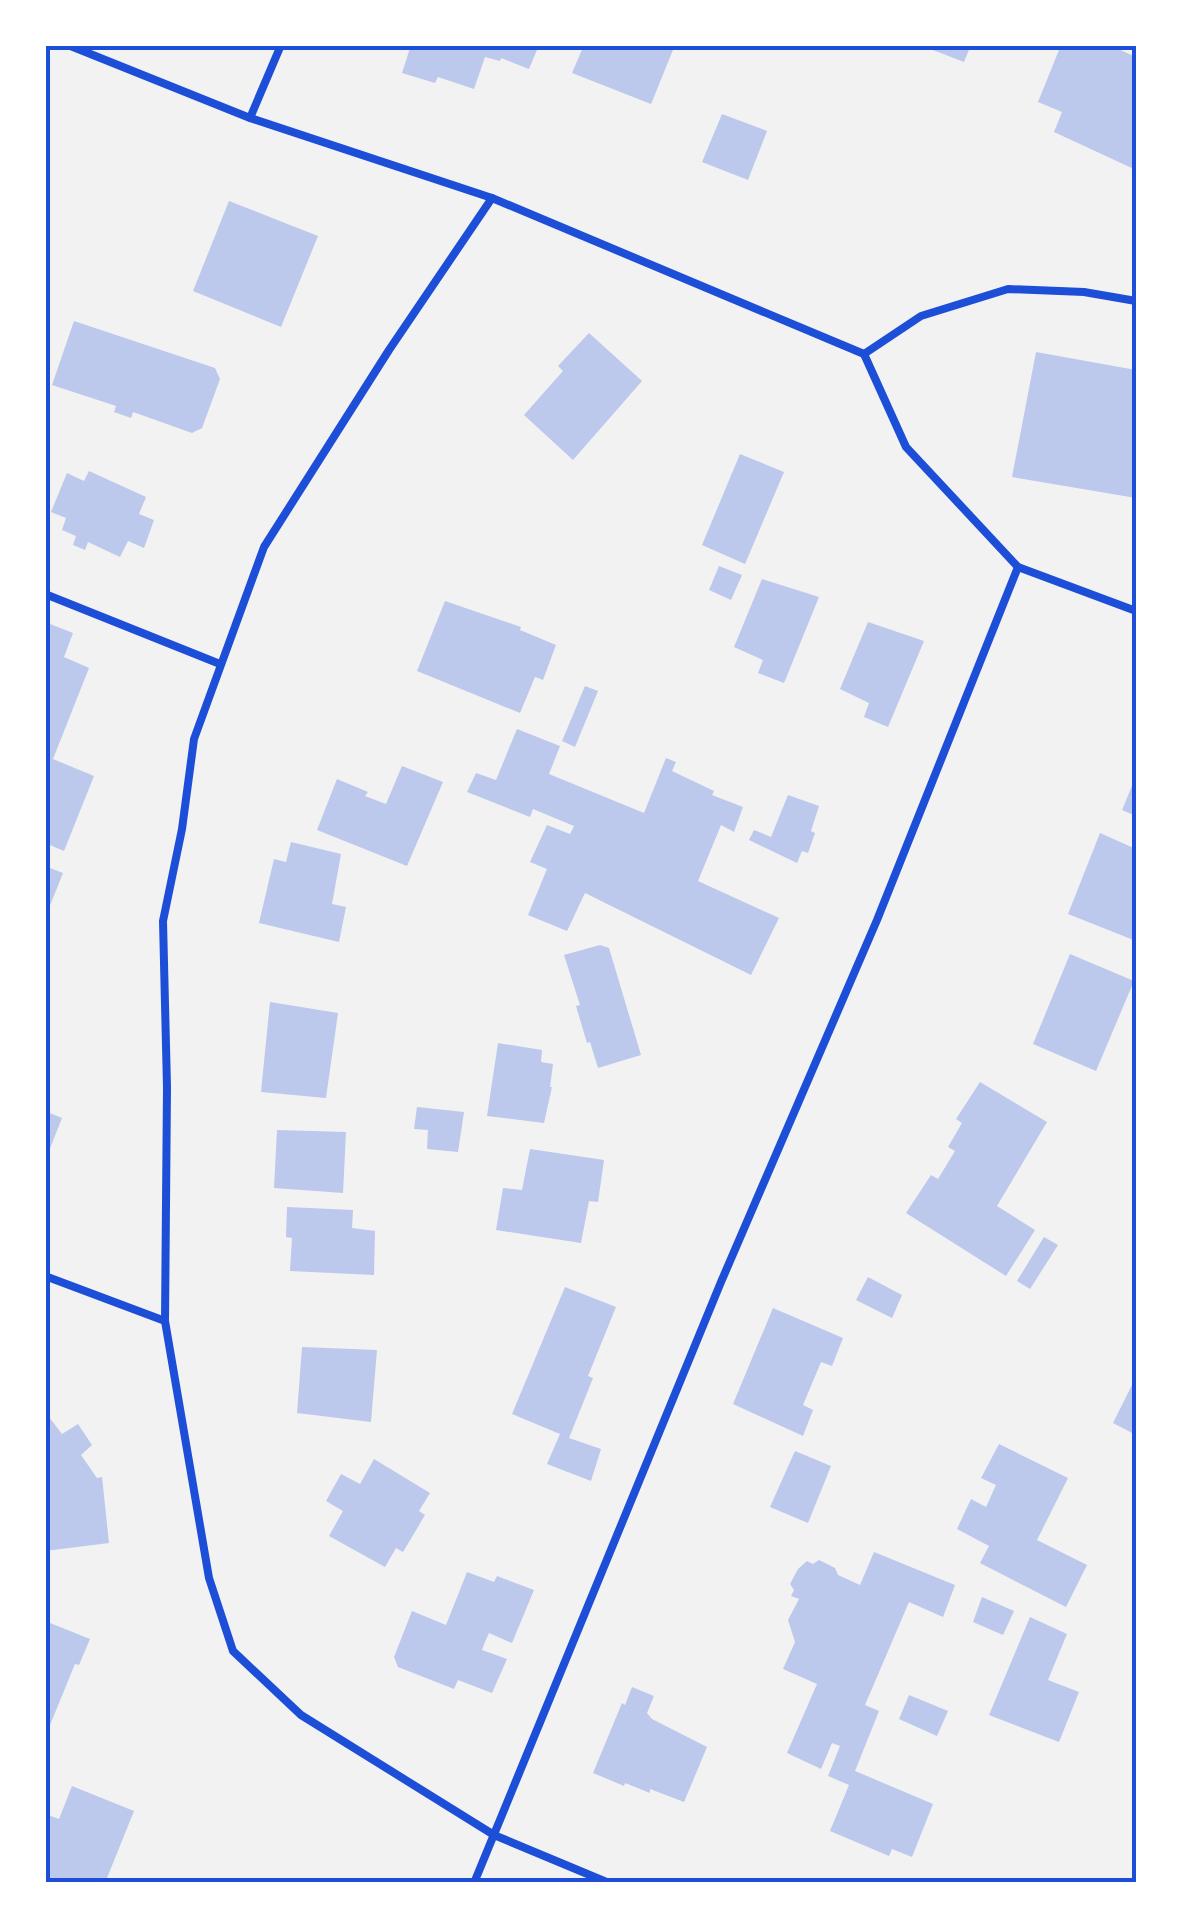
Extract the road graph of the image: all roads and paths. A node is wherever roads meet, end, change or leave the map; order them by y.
1 (68, 45) edge
2 (282, 45) edge
3 (250, 118) junction
4 (492, 198) junction
5 (1136, 301) edge
6 (864, 354) junction
7 (1018, 567) junction
8 (45, 594) edge
9 (1136, 611) edge
10 (220, 664) junction
11 (45, 1276) edge
12 (165, 1321) junction
13 (494, 1835) junction
14 (474, 1883) edge
15 (609, 1883) edge

1 - 3 lane
2 - 3 lane
3 - 4 lane
4 - 6 lane
4 - 10 lane
5 - 6 lane
6 - 7 lane
7 - 9 lane
7 - 13 lane
8 - 10 lane
10 - 12 lane
11 - 12 lane
12 - 13 lane
13 - 14 lane
13 - 15 lane

